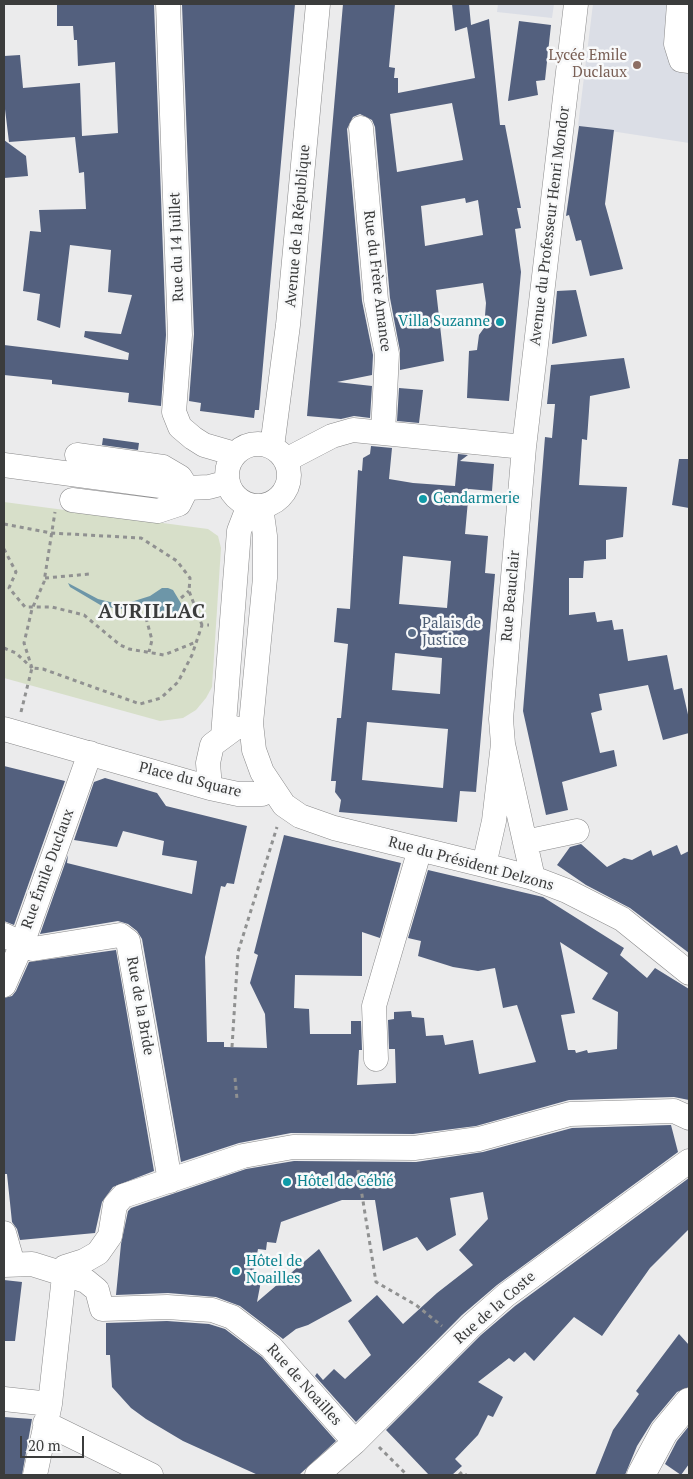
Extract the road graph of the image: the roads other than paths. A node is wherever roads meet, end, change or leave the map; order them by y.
1 (168, 4) edge
2 (318, 4) edge
3 (576, 4) edge
4 (680, 4) edge
5 (689, 61) edge
6 (361, 128) dead end
7 (383, 433) junction
8 (524, 447) junction
9 (235, 454) junction
10 (279, 454) junction
11 (78, 455) dead end
12 (4, 466) edge
13 (228, 482) junction
14 (187, 488) junction
15 (64, 504) road end
16 (255, 506) junction
17 (251, 724) junction
18 (9, 730) edge
19 (223, 736) junction
20 (502, 744) junction
21 (90, 753) junction
22 (210, 788) junction
23 (278, 797) junction
24 (577, 831) dead end
25 (524, 842) junction
26 (420, 849) junction
27 (484, 865) junction
28 (533, 878) junction
29 (13, 940) edge
30 (689, 973) edge
31 (4, 984) edge
32 (376, 1059) dead end
33 (689, 1118) edge
34 (687, 1163) edge
35 (170, 1180) junction
36 (4, 1232) edge
37 (8, 1264) edge
38 (65, 1274) junction
39 (4, 1399) edge
40 (689, 1402) edge
41 (47, 1413) junction
42 (355, 1442) junction
43 (35, 1475) edge
44 (151, 1475) edge
45 (317, 1475) edge
46 (641, 1475) edge

1 - 9 street, Rue du 14 Juillet
2 - 10 street, Avenue de la République
3 - 8 street, Avenue du Professeur Henri Mondor
4 - 5 street
6 - 7 street, Rue du Frère Amance
7 - 8 street
7 - 10 street
8 - 20 street, Rue Beauclair
9 - 10 street
9 - 13 street
10 - 16 street
11 - 14 street
12 - 14 street
13 - 14 street
13 - 16 street
14 - 15 street
16 - 17 street, Place du Square
16 - 19 street
17 - 19 street
17 - 23 street, Place du Square
18 - 21 street, Place du Square
19 - 22 street
20 - 25 street, Rue Beauclair
20 - 27 street, Rue Beauclair
21 - 22 street, Place du Square
21 - 29 street, Rue Émile Duclaux
22 - 23 street, Place du Square
23 - 26 street, Rue du Président Delzons
24 - 25 street
25 - 28 street, Rue Beauclair
26 - 27 street, Rue du Président Delzons
26 - 32 street
27 - 28 street, Rue du Président Delzons
28 - 30 street, Rue du Président Delzons
29 - 31 street, Rue Émile Duclaux
29 - 35 street, Rue de la Bride
33 - 35 street
34 - 42 street, Rue de la Coste
35 - 38 street
36 - 37 street
37 - 38 street
38 - 41 street
38 - 42 street, Rue de Noailles
39 - 41 street
40 - 46 main road
41 - 43 street
41 - 44 street
42 - 45 street, Rue de la Coste

